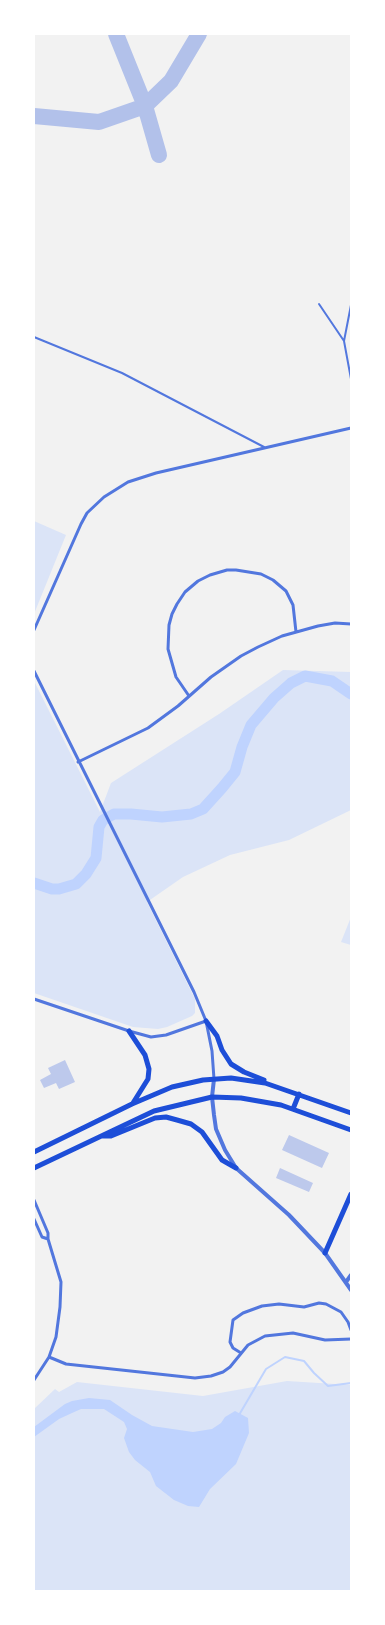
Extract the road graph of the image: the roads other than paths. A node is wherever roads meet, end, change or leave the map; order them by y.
1 (320, 304) dead end
2 (351, 305) edge
3 (34, 337) edge
4 (344, 341) junction
5 (351, 379) edge
6 (351, 428) edge
7 (266, 448) junction
8 (351, 624) edge
9 (34, 630) edge
10 (296, 632) junction
11 (34, 671) edge
12 (189, 696) junction
13 (78, 762) junction
14 (34, 999) edge
15 (206, 1021) junction
16 (129, 1031) junction
17 (214, 1079) junction
18 (280, 1087) junction
19 (299, 1094) junction
20 (212, 1097) junction
21 (132, 1104) junction
22 (293, 1109) junction
23 (351, 1112) edge
24 (351, 1130) edge
25 (99, 1137) junction
26 (34, 1152) edge
27 (34, 1168) edge
28 (236, 1168) junction
29 (351, 1194) edge
30 (34, 1200) edge
31 (34, 1219) edge
32 (48, 1239) junction
33 (325, 1253) junction
34 (351, 1276) edge
35 (346, 1282) junction
36 (351, 1290) edge
37 (351, 1330) edge
38 (351, 1339) edge
39 (241, 1353) junction
40 (49, 1357) junction
41 (34, 1380) edge

1 - 4 lane
2 - 4 lane
3 - 7 lane
4 - 5 lane
6 - 7 street
7 - 9 street
8 - 10 street
10 - 12 street
10 - 12 street
11 - 13 street
12 - 13 street
13 - 15 street
14 - 16 street
15 - 16 street
15 - 17 street
15 - 18 main road
16 - 21 main road
17 - 18 main road
17 - 20 street
17 - 21 main road
18 - 19 main road
19 - 22 main road
19 - 23 main road
20 - 22 main road
20 - 25 main road
20 - 28 street
21 - 26 main road
22 - 24 main road
25 - 27 main road
25 - 28 main road
28 - 33 street
29 - 33 main road
30 - 32 street
31 - 32 street
32 - 40 street
33 - 35 street
34 - 35 street
35 - 36 street
37 - 39 street
38 - 39 street
39 - 40 street
40 - 41 street

